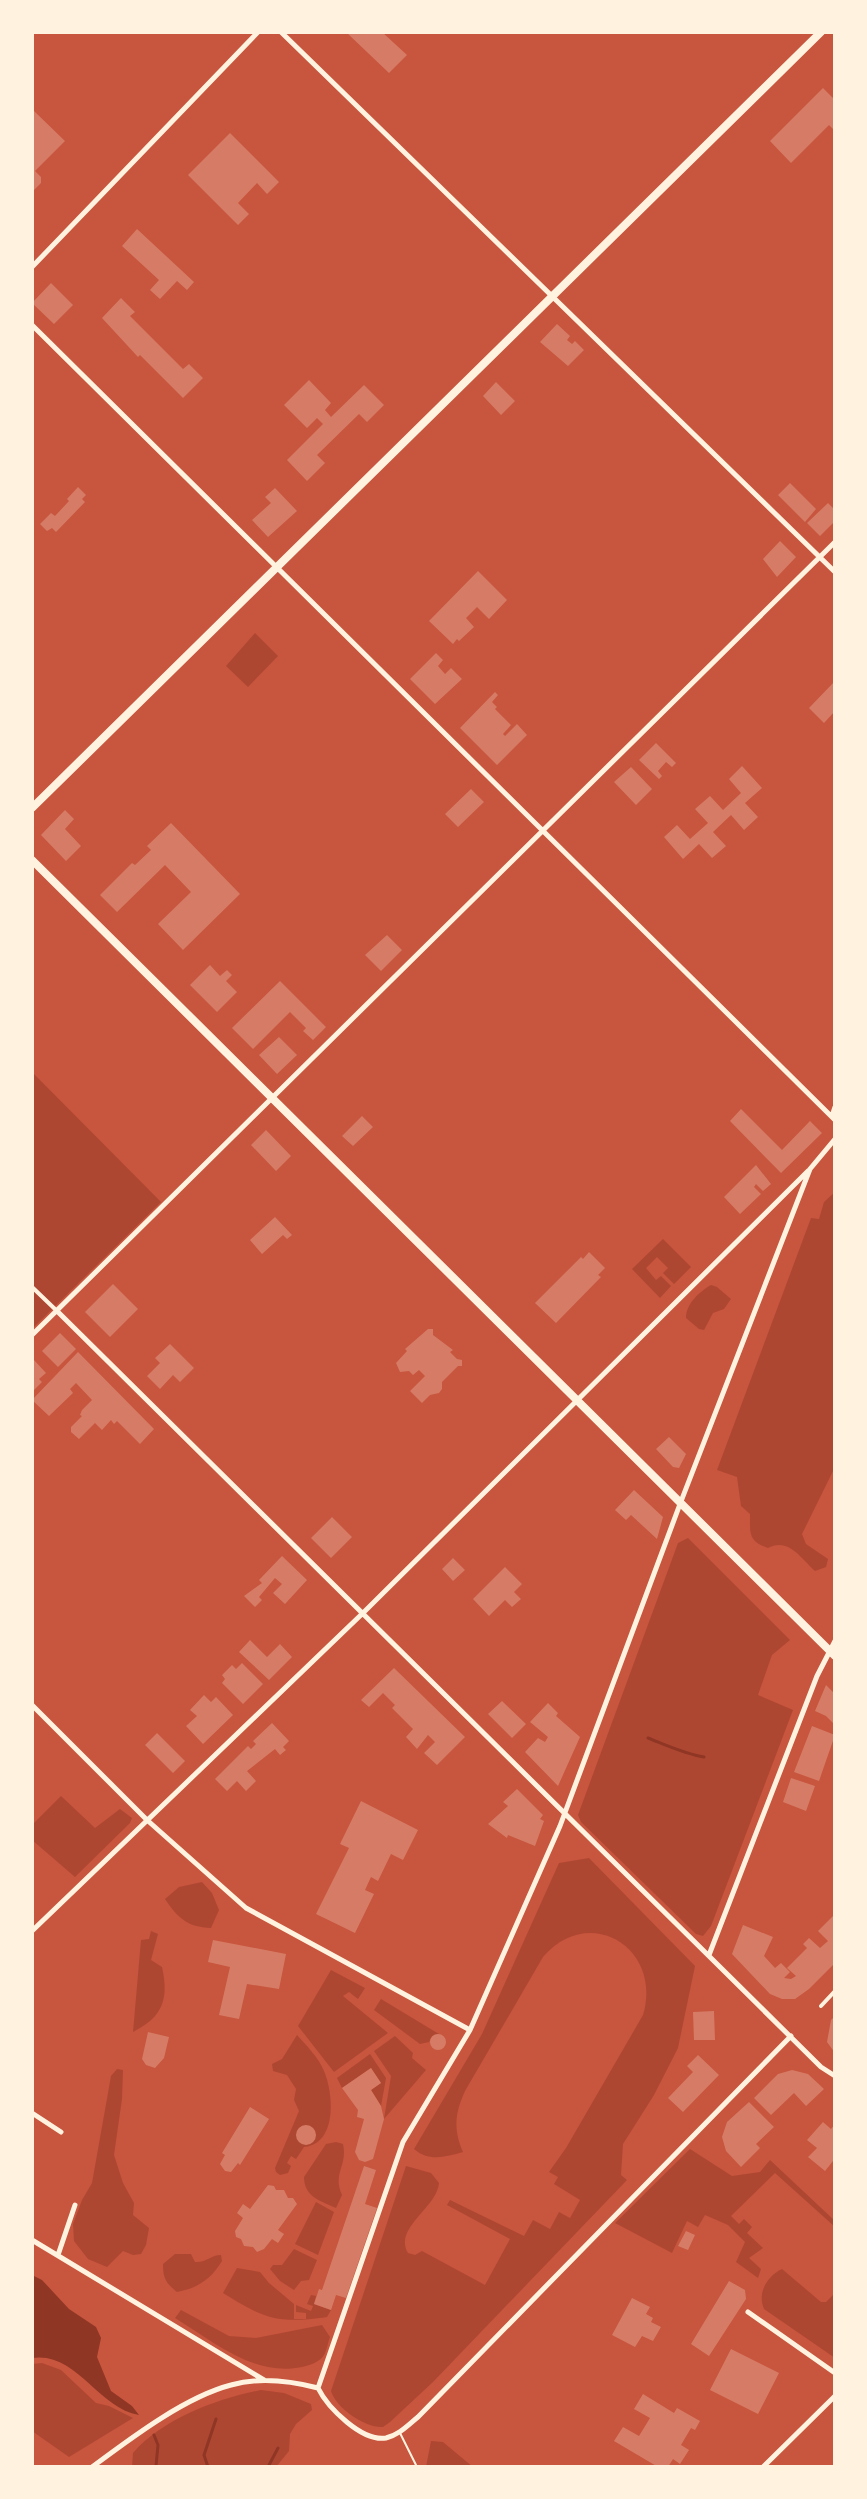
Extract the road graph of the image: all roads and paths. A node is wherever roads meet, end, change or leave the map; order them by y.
1 (258, 32) edge
2 (281, 32) edge
3 (821, 32) edge
4 (32, 267) edge
5 (551, 297) junction
6 (32, 325) edge
7 (835, 542) edge
8 (819, 557) junction
9 (276, 566) junction
10 (835, 572) edge
11 (32, 808) edge
12 (544, 832) junction
13 (32, 860) edge
14 (272, 1099) junction
15 (835, 1107) edge
16 (833, 1118) edge
17 (835, 1139) edge
18 (810, 1169) junction
19 (32, 1287) edge
20 (57, 1311) junction
21 (32, 1335) edge
22 (576, 1400) junction
23 (680, 1504) junction
24 (364, 1612) junction
25 (835, 1641) edge
26 (832, 1653) edge
27 (32, 1705) edge
28 (564, 1815) junction
29 (147, 1820) junction
30 (32, 1931) edge
31 (709, 1955) junction
32 (835, 1991) edge
33 (821, 2006) dead end
34 (470, 2030) junction
35 (791, 2036) junction
36 (835, 2076) edge
37 (32, 2113) edge
38 (61, 2132) dead end
39 (75, 2205) dead end
40 (32, 2240) edge
41 (58, 2255) junction
42 (748, 2312) dead end
43 (835, 2373) edge
44 (265, 2381) junction
45 (318, 2388) junction
46 (835, 2396) edge
47 (400, 2432) junction
48 (92, 2467) edge
49 (417, 2467) edge
50 (763, 2467) edge

1 - 4 street
2 - 5 street
3 - 5 main road
5 - 8 street
5 - 9 main road
6 - 9 street
7 - 8 street
8 - 10 street
8 - 12 street
9 - 11 main road
9 - 12 street
12 - 14 street
12 - 16 street
13 - 14 main road
14 - 20 street
14 - 22 main road
15 - 16 street
17 - 18 street
18 - 22 street
18 - 23 street
19 - 20 street
20 - 21 street
20 - 24 street
22 - 23 main road
22 - 24 street
23 - 26 main road
23 - 28 street
24 - 28 street
24 - 29 street
25 - 26 street
26 - 31 street
27 - 29 street
28 - 31 street
28 - 34 street
29 - 30 street
29 - 34 street
31 - 35 street
32 - 33 street
34 - 45 street
35 - 36 street
35 - 47 street
37 - 38 street
39 - 41 street
40 - 41 street
41 - 44 street
42 - 43 street
44 - 45 street
44 - 48 street
45 - 47 street
46 - 50 street
47 - 49 lane

